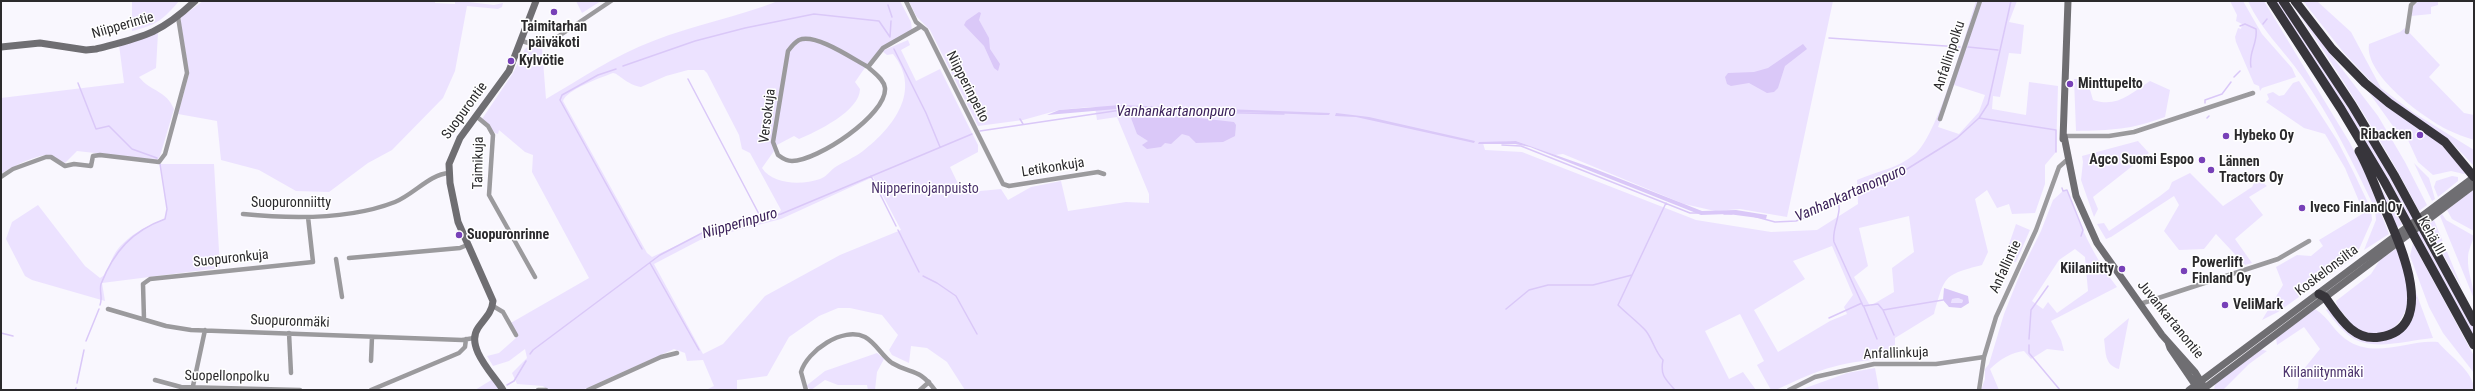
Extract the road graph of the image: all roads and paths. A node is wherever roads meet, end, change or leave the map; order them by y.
1 (195, 1) edge
2 (536, 1) edge
3 (611, 1) edge
4 (906, 1) edge
5 (1980, 1) edge
6 (2068, 1) edge
7 (2271, 1) edge
8 (2283, 1) edge
9 (2295, 1) edge
10 (2415, 1) edge
11 (178, 17) junction
12 (920, 27) junction
13 (2407, 32) dead end
14 (522, 41) junction
15 (1, 48) edge
16 (868, 67) junction
17 (2253, 93) dead end
18 (2341, 109) junction
19 (476, 116) junction
20 (1940, 119) dead end
21 (2064, 136) junction
22 (2068, 159) junction
23 (449, 173) junction
24 (1104, 174) dead end
25 (1, 177) edge
26 (2474, 177) edge
27 (1005, 185) joint
28 (2474, 185) edge
29 (2444, 204) junction
30 (243, 214) dead end
31 (308, 217) junction
32 (2309, 241) dead end
33 (467, 245) junction
34 (349, 258) dead end
35 (336, 259) dead end
36 (535, 277) dead end
37 (2322, 295) junction
38 (342, 297) dead end
39 (2140, 304) junction
40 (493, 306) junction
41 (108, 309) dead end
42 (144, 319) junction
43 (2474, 322) edge
44 (205, 330) junction
45 (289, 333) junction
46 (516, 335) dead end
47 (372, 337) junction
48 (474, 338) junction
49 (466, 339) junction
50 (2474, 344) edge
51 (677, 353) dead end
52 (1984, 357) junction
53 (371, 361) dead end
54 (291, 373) dead end
55 (155, 380) dead end
56 (929, 382) junction
57 (193, 386) junction
58 (2200, 388) edge
59 (300, 390) edge
60 (371, 390) edge
61 (503, 390) edge
62 (538, 390) edge
63 (546, 390) edge
64 (588, 390) edge
65 (805, 390) edge
66 (920, 390) edge
67 (935, 390) edge
68 (1789, 390) edge
69 (1979, 390) edge

1 - 11 main road, Niipperintie
2 - 14 main road, Suopurontie
3 - 14 street
4 - 12 street, Niipperinpelto
5 - 20 street, Anfallinpolku
6 - 21 main road, Juvankartanontie
7 - 18 highway, Kehä III
8 - 43 highway, Kehä III
9 - 26 highway
10 - 13 street
11 - 15 main road, Niipperintie
11 - 25 street
12 - 16 street
12 - 27 street, Niipperinpelto
14 - 19 main road, Suopurontie
16 - 16 street, Versokuja
17 - 21 street
18 - 37 highway
18 - 50 highway, Kehä III
19 - 23 main road, Suopurontie
19 - 36 street, Taimikuja
21 - 22 main road, Juvankartanontie
22 - 39 main road, Juvankartanontie
22 - 52 street, Anfallintie
23 - 31 street, Suopuronniitty
23 - 33 main road, Suopurontie
24 - 27 street, Letikonkuja
26 - 29 main road, Koskelonsilta
28 - 29 main road, Koskelonsilta
29 - 37 main road, Koskelonsilta
30 - 31 street, Suopuronniitty
31 - 42 street, Suopuronkuja
32 - 39 street
33 - 34 street
33 - 40 main road, Suopurontie
35 - 38 street
37 - 58 main road, Koskelonsilta
39 - 58 main road, Juvankartanontie
40 - 46 street
40 - 48 main road
41 - 42 street, Suopuronmäki
42 - 44 street, Suopuronmäki
44 - 45 street, Suopuronmäki
44 - 57 street
45 - 47 street, Suopuronmäki
45 - 54 street
47 - 49 street, Suopuronmäki
47 - 53 street
48 - 49 street, Suopuronmäki
48 - 61 main road
49 - 60 street
51 - 64 street
52 - 68 street, Anfallinkuja
52 - 69 street, Anfallintie
55 - 57 street, Suopellonpolku
56 - 65 street
56 - 66 street
56 - 67 street
57 - 59 street, Suopellonpolku
62 - 63 street

